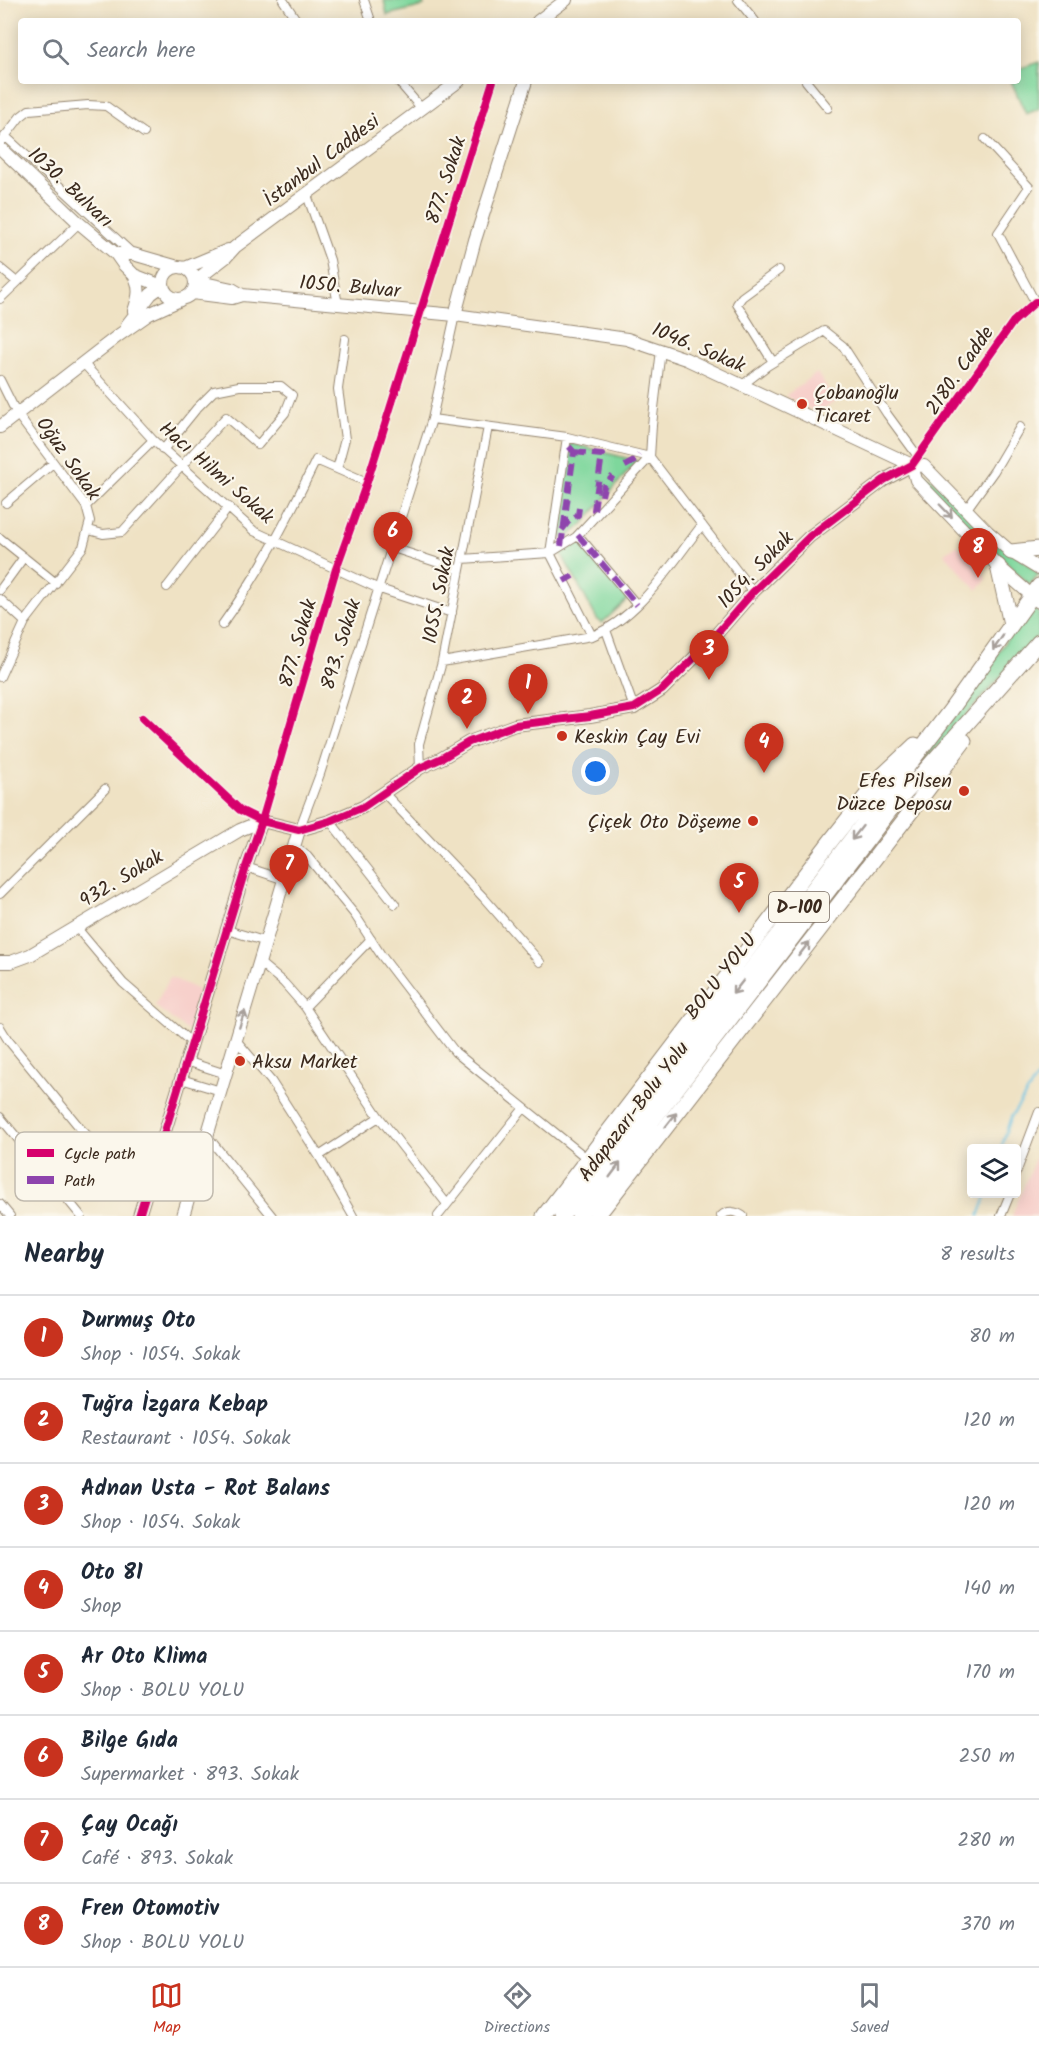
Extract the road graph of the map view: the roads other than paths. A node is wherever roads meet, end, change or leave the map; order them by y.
1 (283, 0) edge
2 (364, 0) edge
3 (566, 0) edge
4 (738, 0) edge
5 (295, 18) edge
6 (370, 18) edge
7 (545, 18) edge
8 (753, 18) edge
9 (401, 84) edge
10 (455, 84) edge
11 (492, 84) edge
12 (525, 84) edge
13 (808, 84) edge
14 (828, 108) dead end
15 (422, 109) junction
16 (144, 133) dead end
17 (3, 139) edge
18 (985, 139) dead end
19 (0, 148) edge
20 (307, 195) junction
21 (79, 224) junction
22 (235, 247) junction
23 (116, 254) junction
24 (133, 254) junction
25 (0, 268) edge
26 (181, 268) junction
27 (778, 270) dead end
28 (134, 275) junction
29 (17, 282) junction
30 (162, 286) junction
31 (194, 287) junction
32 (0, 299) edge
33 (180, 300) junction
34 (1037, 302) edge
35 (338, 305) junction
36 (420, 312) junction
37 (455, 315) junction
38 (131, 319) junction
39 (119, 335) junction
40 (345, 339) dead end
41 (661, 350) junction
42 (772, 362) junction
43 (84, 364) junction
44 (0, 380) edge
45 (741, 386) junction
46 (17, 414) junction
47 (432, 419) junction
48 (0, 427) edge
49 (488, 427) junction
50 (1020, 427) dead end
51 (567, 437) junction
52 (153, 441) junction
53 (163, 450) junction
54 (650, 458) junction
55 (53, 464) junction
56 (912, 465) junction
57 (181, 467) junction
58 (337, 469) junction
59 (367, 482) junction
60 (6, 503) dead end
61 (87, 506) junction
62 (229, 507) junction
63 (966, 510) junction
64 (702, 525) junction
65 (89, 530) junction
66 (578, 535) junction
67 (0, 538) edge
68 (276, 542) junction
69 (390, 546) junction
70 (1039, 549) edge
71 (1011, 552) junction
72 (550, 553) junction
73 (24, 557) junction
74 (462, 559) junction
75 (998, 566) junction
76 (1039, 568) edge
77 (336, 569) junction
78 (460, 570) junction
79 (56, 583) junction
80 (168, 587) dead end
81 (377, 588) junction
82 (0, 590) edge
83 (753, 592) junction
84 (1037, 595) edge
85 (0, 599) edge
86 (637, 605) junction
87 (452, 613) junction
88 (25, 622) junction
89 (1011, 624) junction
90 (222, 625) dead end
91 (606, 630) junction
92 (592, 636) junction
93 (1037, 646) edge
94 (442, 662) junction
95 (0, 677) edge
96 (1000, 687) junction
97 (634, 708) junction
98 (950, 711) junction
99 (142, 718) dead end
100 (420, 768) junction
101 (105, 789) dead end
102 (384, 793) junction
103 (262, 821) junction
104 (330, 821) junction
105 (299, 830) junction
106 (295, 847) junction
107 (246, 867) junction
108 (285, 880) junction
109 (0, 894) edge
110 (395, 904) dead end
111 (76, 927) junction
112 (227, 930) junction
113 (371, 939) junction
114 (267, 942) junction
115 (0, 962) edge
116 (540, 962) dead end
117 (260, 963) junction
118 (305, 1007) junction
119 (0, 1027) edge
120 (236, 1040) junction
121 (192, 1043) junction
122 (186, 1061) junction
123 (226, 1074) junction
124 (181, 1079) junction
125 (221, 1091) junction
126 (524, 1108) junction
127 (1039, 1112) edge
128 (379, 1117) junction
129 (0, 1118) edge
130 (84, 1132) edge
131 (165, 1132) edge
132 (209, 1132) edge
133 (15, 1136) edge
134 (213, 1143) edge
135 (319, 1156) junction
136 (589, 1160) junction
137 (1021, 1162) edge
138 (1008, 1198) edge
139 (68, 1201) edge
140 (143, 1201) edge
141 (187, 1201) edge
142 (0, 1204) edge
143 (447, 1204) junction
144 (599, 1215) edge
145 (10, 1216) edge
146 (80, 1216) edge
147 (139, 1216) edge
148 (183, 1216) edge
149 (272, 1216) edge
150 (353, 1216) edge
151 (438, 1216) edge
152 (544, 1216) edge
153 (562, 1216) edge
154 (579, 1216) edge
155 (721, 1216) edge
156 (743, 1216) edge
157 (1001, 1216) edge

1 - 5 street
2 - 6 street
3 - 7 street
4 - 8 street
9 - 15 street
10 - 15 street, İstanbul Caddesi
11 - 36 street, 877. Sokak
12 - 37 street, 893. Sokak
13 - 14 street
15 - 20 street, İstanbul Caddesi
16 - 17 street
17 - 24 street
18 - 34 street
19 - 21 street, 1030. Bulvarı
20 - 22 street, İstanbul Caddesi
20 - 35 street
21 - 23 street, 1030. Bulvarı
21 - 29 street
22 - 26 street, İstanbul Caddesi
22 - 31 street, İstanbul Caddesi
23 - 24 street, 1030. Bulvarı
23 - 28 street, 1030. Bulvarı
24 - 26 street, 1030. Bulvarı
25 - 29 street
26 - 30 street
26 - 31 street
27 - 42 street
28 - 30 street, 1030. Bulvarı
28 - 38 street
29 - 32 street
30 - 33 street
30 - 38 street
31 - 33 street
31 - 35 street, 1050. Bulvar
33 - 39 street
34 - 56 street, 2180. Cadde
35 - 36 street, 1050. Bulvar
36 - 37 street, 1050. Bulvar
36 - 59 street, 877. Sokak
37 - 41 street, 1046. Sokak
37 - 47 street, 893. Sokak
38 - 39 street
39 - 43 street
40 - 58 street
41 - 45 street, 1046. Sokak
41 - 54 street
42 - 45 street
42 - 56 street
43 - 46 street
43 - 52 street, Hacı Hilmi Sokak
44 - 46 street, Oğuz Sokak
45 - 56 street, 1046. Sokak
46 - 48 street
46 - 55 street, Oğuz Sokak
47 - 49 street
47 - 69 street, 893. Sokak
49 - 51 street
49 - 74 street, 1055. Sokak
50 - 63 street
51 - 54 street
51 - 72 street
52 - 53 street, Hacı Hilmi Sokak
52 - 61 street
53 - 57 street, Hacı Hilmi Sokak
53 - 57 street
54 - 64 street
54 - 66 street
55 - 60 street
55 - 61 street, Oğuz Sokak
56 - 63 street, 1046. Sokak
56 -> 75 street
56 - 83 street, 1054. Sokak
57 - 62 street, Hacı Hilmi Sokak
57 - 65 street
58 - 59 street
58 - 68 street
59 - 77 street, 877. Sokak
61 - 65 street, Oğuz Sokak
62 - 68 street, Hacı Hilmi Sokak
62 - 80 street
63 - 71 street, 1046. Sokak
64 - 83 street
64 - 86 street
65 - 79 street, Oğuz Sokak
66 - 72 street
66 - 86 street
67 - 73 street
68 - 77 street, Hacı Hilmi Sokak
68 - 90 street
69 - 78 street
69 - 81 street, 893. Sokak
70 - 71 highway
71 - 76 street, 1046. Sokak
72 - 74 street
72 - 92 street
73 - 79 street
73 - 82 street
74 - 78 street, 1055. Sokak
75 - 84 street
75 - 89 highway
77 - 81 street, Hacı Hilmi Sokak
77 - 103 street, 877. Sokak
78 - 87 street, 1055. Sokak
79 - 88 street, Oğuz Sokak
81 - 87 street, Hacı Hilmi Sokak
81 - 105 street, 893. Sokak
83 - 97 street, 1054. Sokak
84 - 89 highway, BOLU YOLU / D-100
85 - 88 street
86 - 91 street
87 - 94 street, 1055. Sokak
88 - 95 street, Oğuz Sokak
89 -> 98 highway, BOLU YOLU / D-100
91 - 92 street
91 - 97 street
92 - 94 street
93 - 96 highway, Adapazarı-Bolu Yolu / D-100
94 - 100 street, 1055. Sokak
144 -> 96 highway
154 -> 96 highway, Adapazarı-Bolu Yolu / D-100
97 - 100 street, 1054. Sokak
98 - 136 highway
98 -> 153 highway, BOLU YOLU / D-100
99 - 103 street
100 - 102 street, 1054. Sokak
101 - 109 street
102 - 104 street, 1054. Sokak
102 - 116 street
103 - 105 street
103 - 107 street, 877. Sokak
103 - 111 street, 932. Sokak
104 - 105 street, 1054. Sokak
104 - 110 street
105 - 106 street, 893. Sokak
106 - 108 street, 893. Sokak
106 - 113 street
107 - 108 street
107 - 112 street, 877. Sokak
108 - 114 street, 893. Sokak
111 - 115 street, 932. Sokak
111 - 121 street
112 - 114 street
112 - 121 street, 877. Sokak
113 - 118 street
113 - 126 street
114 - 117 street, 893. Sokak
117 - 118 street
120 -> 117 street, 893. Sokak
118 - 128 street
119 - 130 street
120 - 123 street, 893. Sokak
120 - 135 street
121 - 122 street, 877. Sokak
122 - 123 street
122 - 124 street, 877. Sokak
123 - 125 street, 893. Sokak
124 - 125 street
124 - 131 street, 877. Sokak
125 - 132 street, 893. Sokak
126 - 136 street
126 - 143 street
127 - 137 street
128 - 135 street
128 - 143 street
129 - 133 street
134 - 149 street
135 - 150 street
136 - 152 highway
138 - 157 street
139 - 146 street
140 - 147 street, 877. Sokak
141 - 148 street, 893. Sokak
142 - 145 street
143 - 151 street
155 - 156 street

